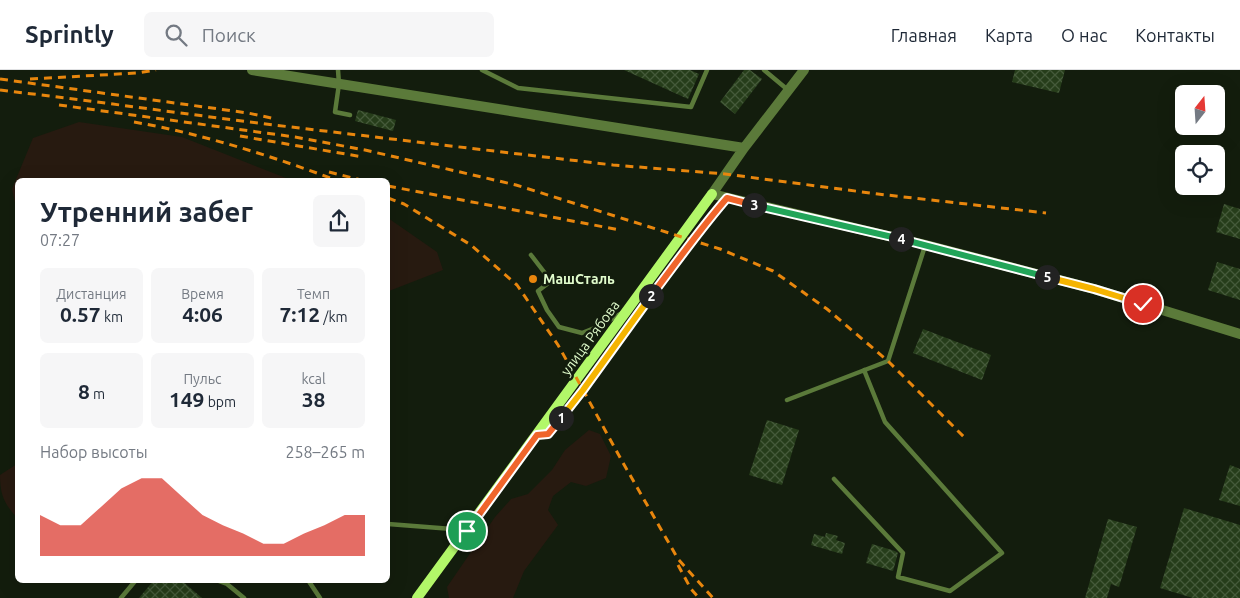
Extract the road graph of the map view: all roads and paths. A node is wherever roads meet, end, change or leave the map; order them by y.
1 (252, 70) edge
2 (338, 70) edge
3 (482, 70) edge
4 (707, 70) edge
5 (764, 70) edge
6 (804, 70) edge
7 (339, 84) junction
8 (788, 90) junction
9 (350, 115) dead end
10 (744, 148) junction
11 (712, 194) junction
12 (727, 198) junction
13 (926, 245) junction
14 (531, 255) dead end
15 (627, 310) junction
16 (1240, 334) edge
17 (864, 370) junction
18 (787, 400) dead end
19 (566, 412) dead end
20 (834, 478) dead end
21 (390, 524) edge
22 (467, 531) junction
23 (134, 583) edge
24 (224, 583) edge
25 (310, 583) edge
26 (121, 598) edge
27 (244, 598) edge
28 (320, 598) edge
29 (417, 598) edge

1 - 7 street
2 - 7 lane
3 - 4 lane
5 - 8 lane
6 - 8 street, улица Рябова
7 - 9 lane
7 - 10 street
8 - 10 street, улица Рябова
10 - 11 street, улица Рябова
11 - 12 street
11 - 15 main road, улица Рябова
12 - 13 street
12 - 19 path
13 - 16 street
13 - 17 lane
14 - 15 lane
15 - 22 main road, улица Рябова
17 - 18 lane
17 - 20 lane
21 - 22 lane
22 - 29 main road, улица Рябова
23 - 26 lane
24 - 27 lane
25 - 28 lane

